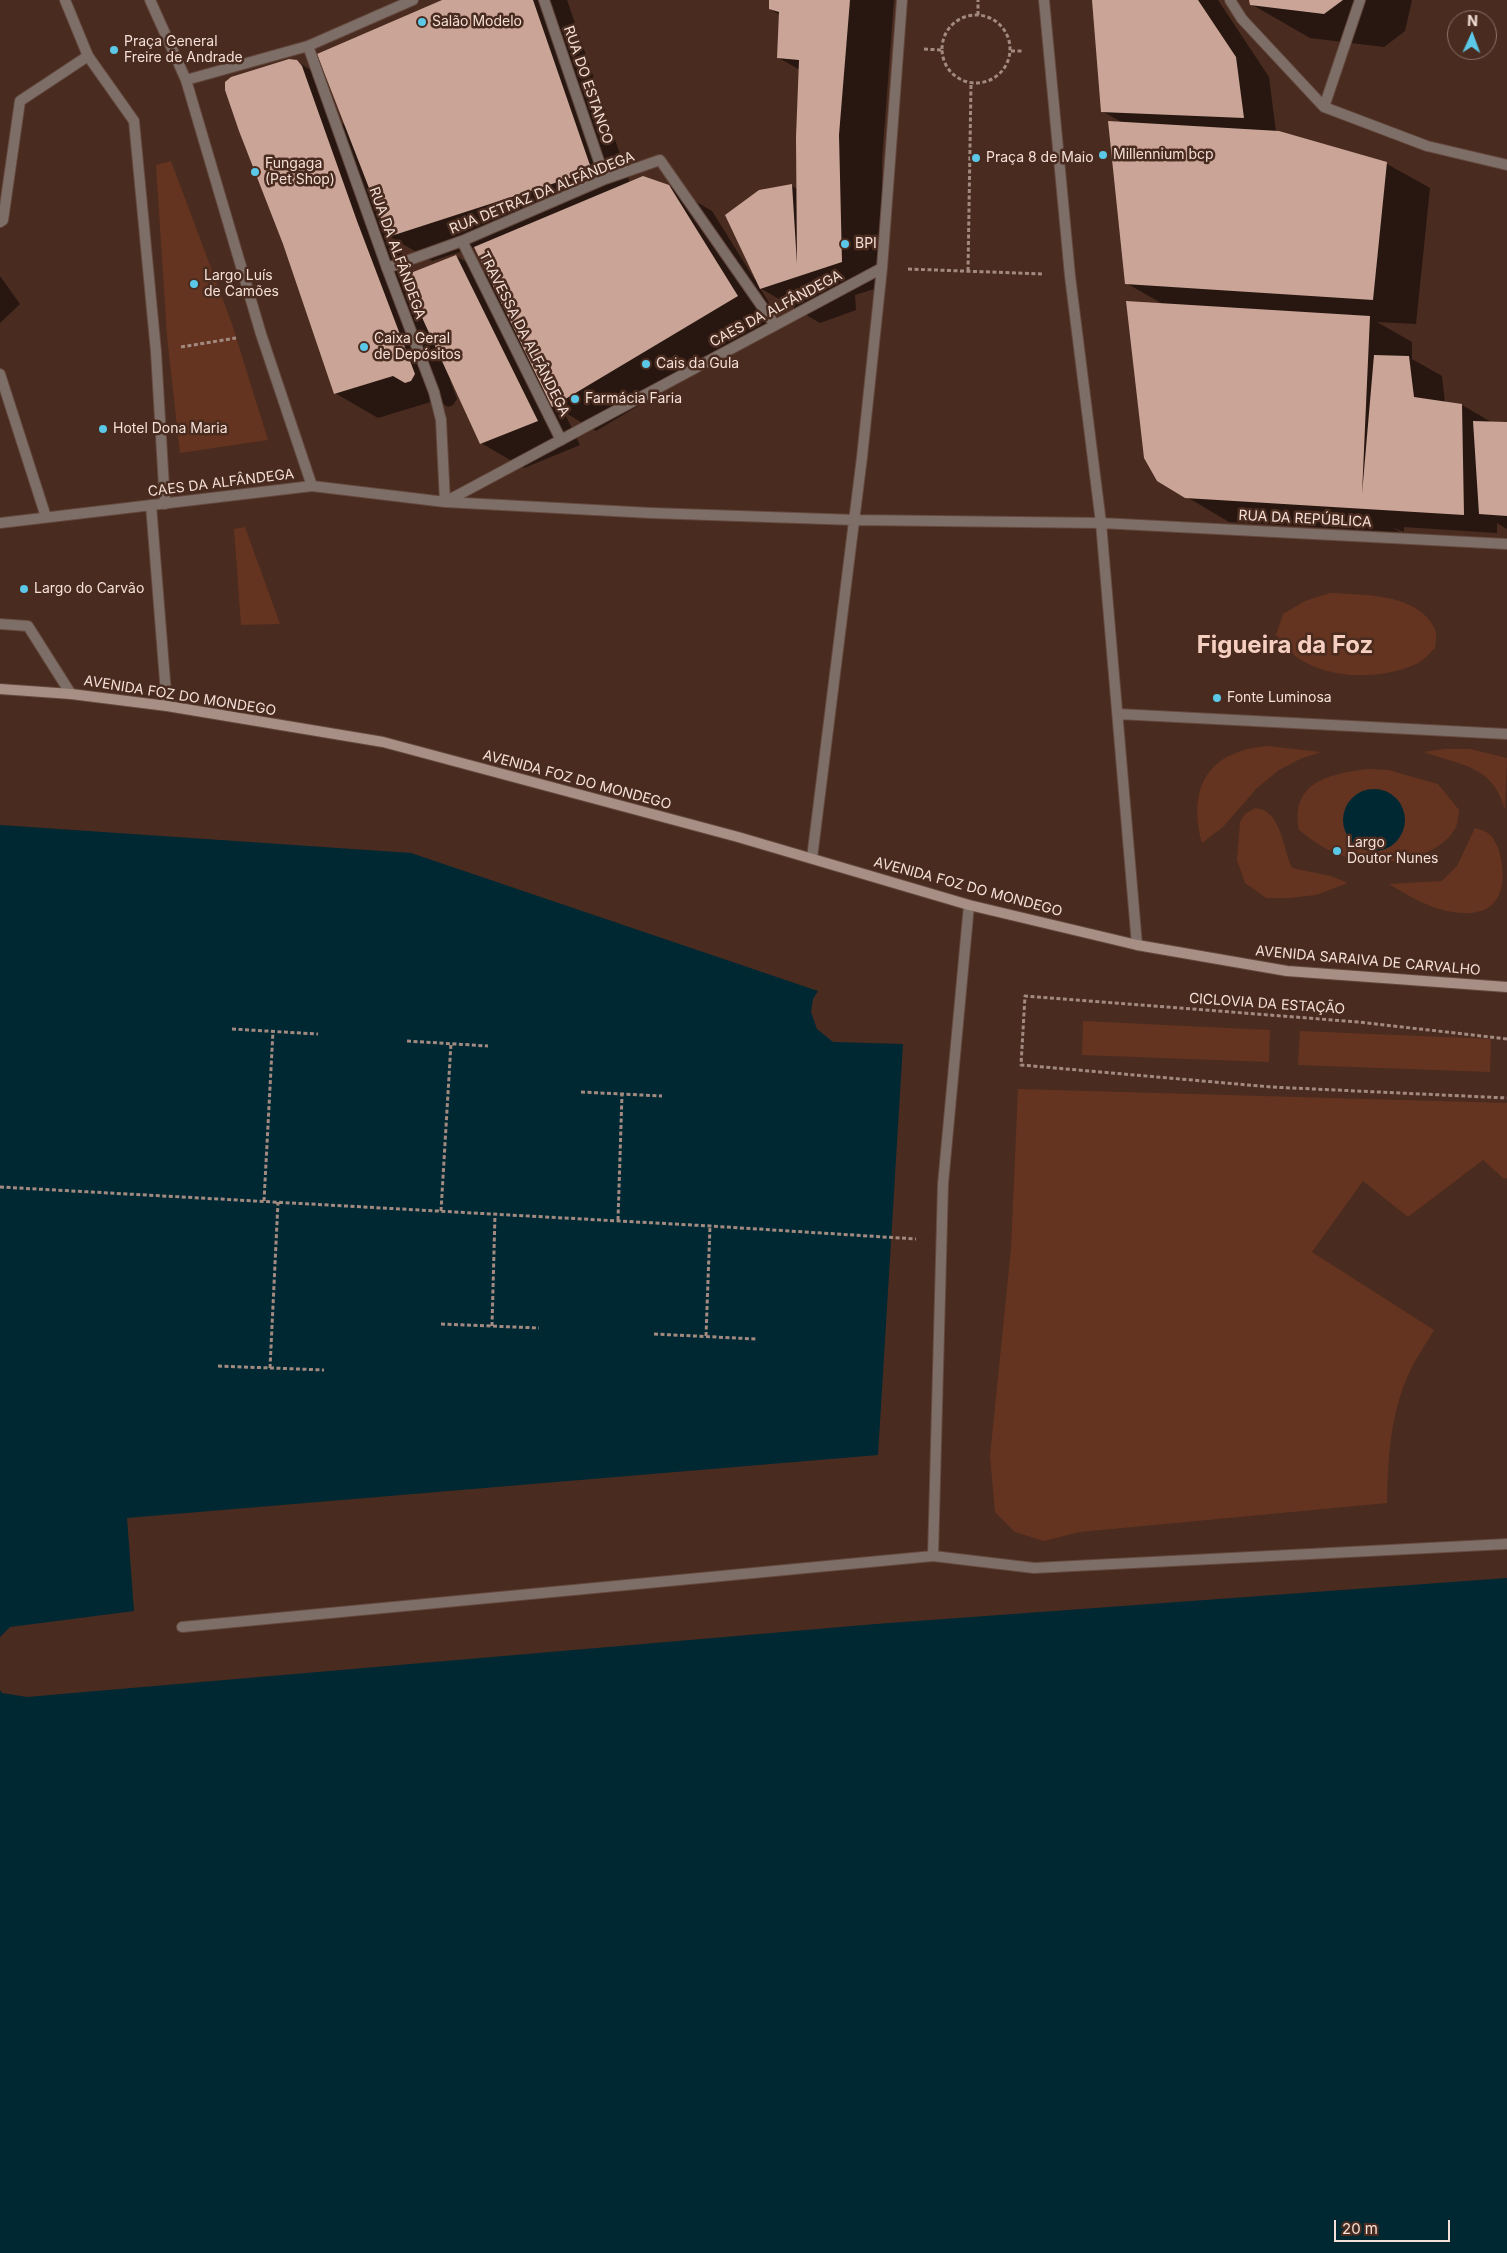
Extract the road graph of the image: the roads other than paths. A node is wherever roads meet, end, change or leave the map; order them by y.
1 (65, 0) edge
2 (150, 0) edge
3 (413, 0) edge
4 (544, 0) edge
5 (902, 0) edge
6 (1044, 0) edge
7 (1230, 0) edge
8 (1360, 0) edge
9 (308, 46) junction
10 (88, 56) junction
11 (186, 80) junction
12 (1324, 107) junction
13 (1507, 165) edge
14 (605, 179) junction
15 (0, 222) edge
16 (462, 241) junction
17 (387, 268) junction
18 (882, 268) junction
19 (775, 326) junction
20 (0, 374) edge
21 (562, 440) junction
22 (312, 486) junction
23 (444, 502) junction
24 (165, 504) junction
25 (151, 505) junction
26 (46, 517) junction
27 (856, 520) junction
28 (0, 523) edge
29 (1101, 523) junction
30 (1507, 544) edge
31 (0, 624) edge
32 (0, 689) edge
33 (71, 694) junction
34 (167, 706) junction
35 (1118, 714) junction
36 (1507, 734) edge
37 (812, 858) junction
38 (969, 905) junction
39 (1137, 945) junction
40 (1507, 987) edge
41 (1507, 1544) edge
42 (933, 1556) junction
43 (182, 1626) dead end

1 - 10 street
2 - 11 street
3 - 9 street
4 - 14 street, RUA DO ESTANCO
5 - 18 street
6 - 29 street
7 - 12 street
8 - 12 street
9 - 11 street
9 - 17 street, RUA DA ALFÂNDEGA
10 - 15 street
10 - 24 street
11 - 22 street
12 - 13 street
14 - 16 street, RUA DETRAZ DA ALFÂNDEGA
14 - 19 street, RUA DETRAZ DA ALFÂNDEGA
16 - 17 street, RUA DETRAZ DA ALFÂNDEGA
16 - 21 street, TRAVESSA DA ALFÂNDEGA
17 - 23 street, RUA DA ALFÂNDEGA
18 - 19 street, CAES DA ALFÂNDEGA
18 - 27 street
19 - 21 street, CAES DA ALFÂNDEGA
20 - 26 street
21 - 23 street, CAES DA ALFÂNDEGA
22 - 23 street, CAES DA ALFÂNDEGA
22 - 24 street, CAES DA ALFÂNDEGA
23 - 27 street, CAES DA ALFÂNDEGA
24 - 25 street, CAES DA ALFÂNDEGA
25 - 26 street, CAES DA ALFÂNDEGA
25 - 34 street
26 - 28 street, CAES DA ALFÂNDEGA
27 - 29 street
27 - 37 street
29 - 30 street, RUA DA REPÚBLICA
29 - 35 street
31 - 33 street
32 - 33 main road, AVENIDA FOZ DO MONDEGO
33 - 34 main road, AVENIDA FOZ DO MONDEGO
34 - 37 main road, AVENIDA FOZ DO MONDEGO
35 - 36 street
35 - 39 street
37 - 38 main road, AVENIDA FOZ DO MONDEGO
38 - 39 main road, AVENIDA FOZ DO MONDEGO
38 - 42 street
39 - 40 main road, AVENIDA SARAIVA DE CARVALHO
41 - 42 street
42 - 43 street

